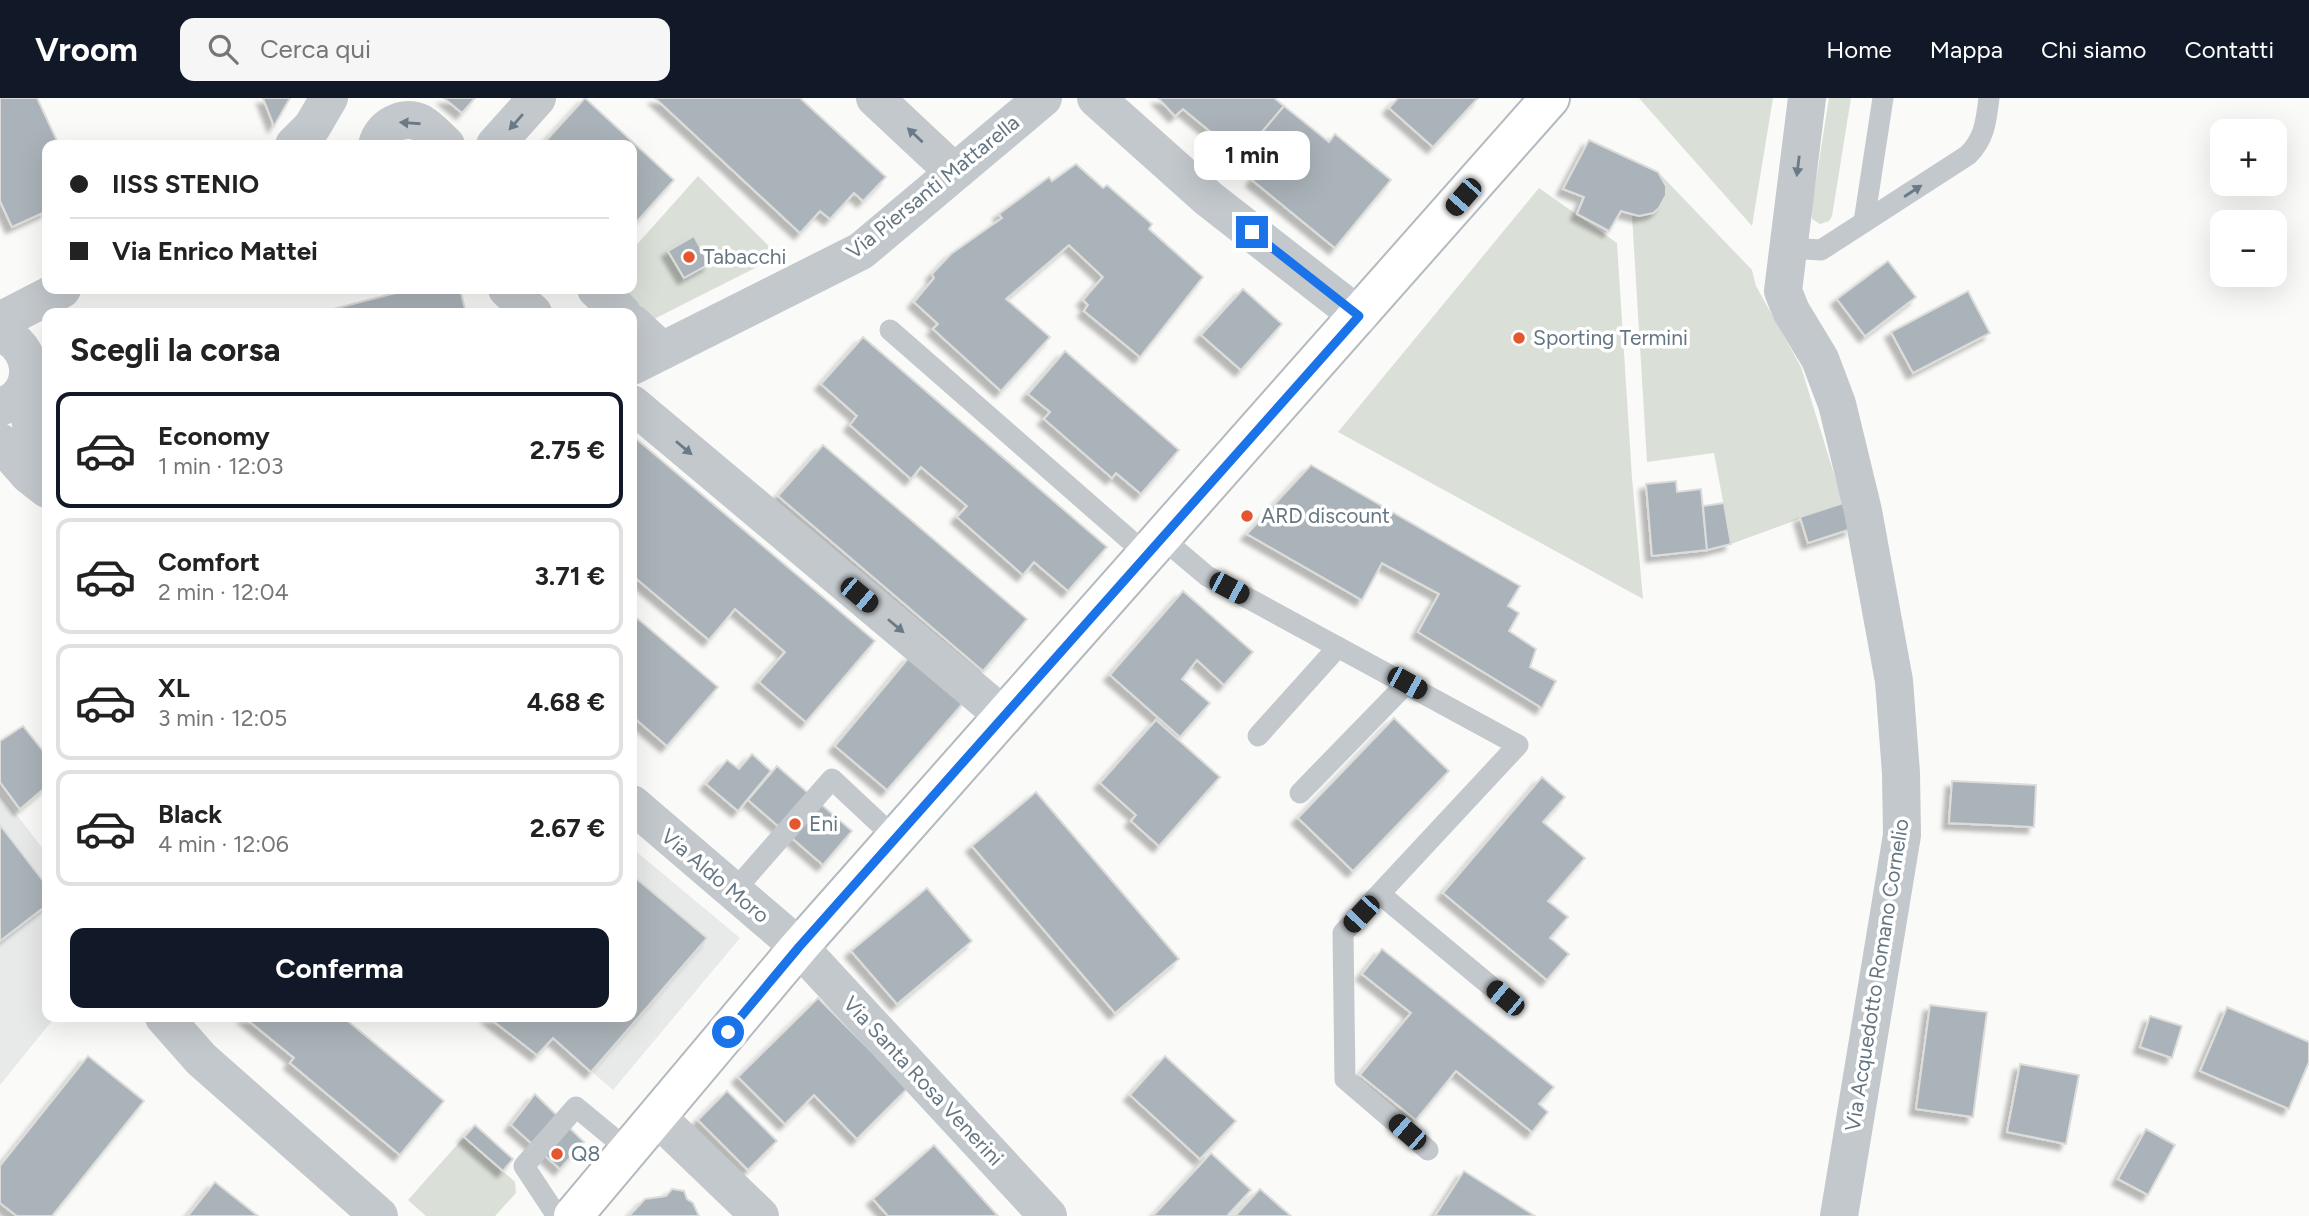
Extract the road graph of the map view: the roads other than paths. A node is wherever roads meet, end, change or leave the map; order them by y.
1 (329, 98) edge
2 (537, 98) edge
3 (875, 98) edge
4 (1043, 98) edge
5 (1096, 98) edge
6 (1550, 98) edge
7 (1807, 98) edge
8 (1883, 98) edge
9 (1989, 98) edge
10 (299, 140) edge
11 (380, 140) edge
12 (441, 140) edge
13 (499, 140) edge
14 (954, 172) junction
15 (1864, 222) junction
16 (1788, 248) junction
17 (52, 294) edge
18 (512, 294) edge
19 (601, 294) edge
20 (528, 308) edge
21 (617, 308) edge
22 (1359, 316) junction
23 (0, 321) edge
24 (890, 330) dead end
25 (0, 333) edge
26 (637, 335) edge
27 (42, 343) edge
28 (647, 359) edge
29 (28, 372) junction
30 (0, 407) edge
31 (637, 408) edge
32 (0, 442) edge
33 (42, 459) edge
34 (42, 485) edge
35 (1154, 546) junction
36 (1338, 647) junction
37 (1407, 683) junction
38 (1004, 716) junction
39 (1258, 736) dead end
40 (1300, 793) dead end
41 (637, 808) edge
42 (896, 839) junction
43 (734, 891) junction
44 (1380, 894) junction
45 (799, 947) junction
46 (1505, 998) dead end
47 (168, 1022) edge
48 (657, 1116) junction
49 (628, 1150) junction
50 (1428, 1150) dead end
51 (379, 1216) edge
52 (557, 1216) edge
53 (573, 1216) edge
54 (760, 1216) edge
55 (1048, 1216) edge
56 (1839, 1216) edge

1 - 10 street
2 -> 13 street
14 -> 3 street
4 - 14 street, Via Piersanti Mattarella
5 - 22 street
6 - 22 main road
7 -> 16 street, Via Acquedotto Romano Cornelio
8 - 15 lane
15 -> 9 lane
12 -> 11 street
14 - 28 street, Via Piersanti Mattarella
15 - 16 lane
16 - 56 street, Via Acquedotto Romano Cornelio
17 - 23 street
18 - 20 street
19 - 21 street
22 - 35 main road
24 - 35 lane
25 - 29 street
26 - 28 street
27 - 29 street
29 - 30 street
29 - 33 street
31 -> 38 street
32 - 34 street
35 - 36 lane
35 - 38 main road
36 - 37 lane
36 - 39 lane
37 - 40 lane
37 - 44 lane
38 - 42 main road
41 - 43 street, Via Aldo Moro
42 - 43 lane
42 - 45 main road
43 - 45 street, Via Aldo Moro
44 - 46 lane
44 - 50 lane
45 - 48 main road
45 - 55 street, Via Santa Rosa Venerini
47 - 51 street
48 - 49 main road
48 - 54 street
49 - 52 lane
49 - 53 main road

